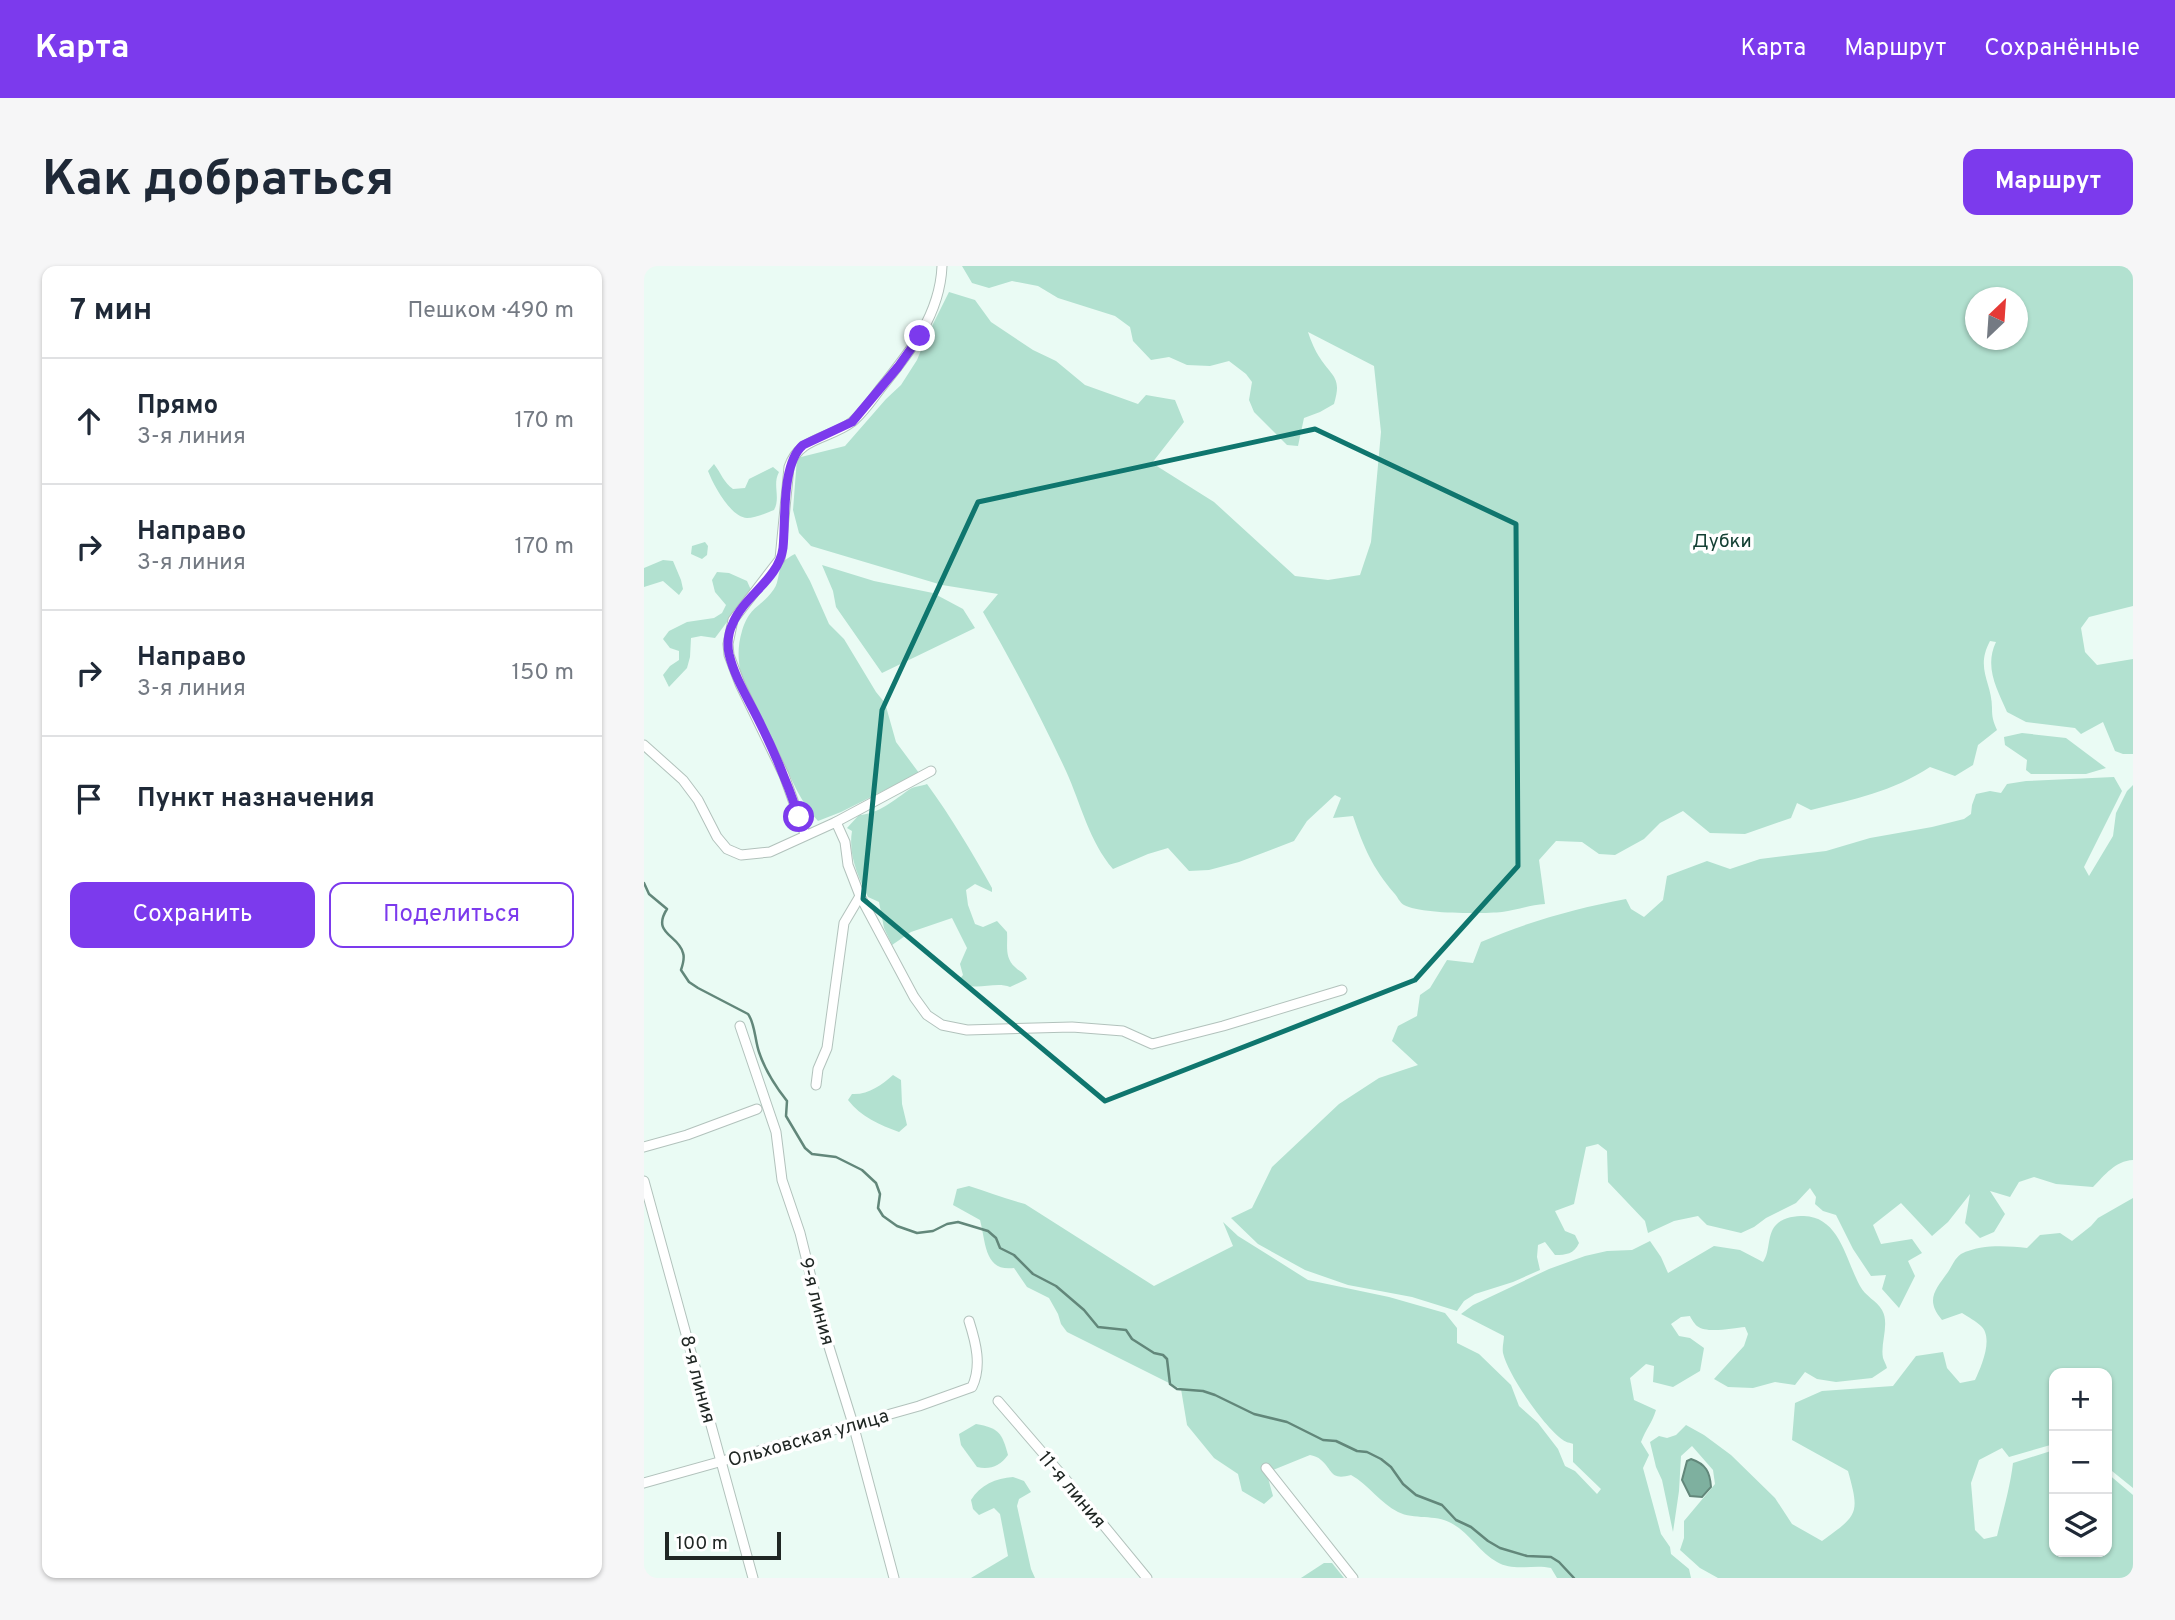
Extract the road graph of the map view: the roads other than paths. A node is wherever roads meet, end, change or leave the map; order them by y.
1 (942, 266) edge
2 (644, 745) edge
3 (931, 771) dead end
4 (835, 822) junction
5 (805, 834) junction
6 (860, 896) junction
7 (1342, 990) dead end
8 (740, 1026) dead end
9 (816, 1085) dead end
10 (757, 1109) dead end
11 (644, 1147) edge
12 (644, 1181) edge
13 (968, 1321) dead end
14 (998, 1401) dead end
15 (853, 1424) junction
16 (721, 1461) junction
17 (1266, 1468) dead end
18 (644, 1483) edge
19 (753, 1578) edge
20 (894, 1578) edge
21 (1147, 1578) edge
22 (1353, 1578) edge

1 - 5 street
2 - 5 street
3 - 4 street
4 - 5 street
4 - 6 street
6 - 7 street
6 - 9 street
8 - 15 street, 9-я линия
10 - 11 street
12 - 16 street, 8-я линия
13 - 15 street, Ольховская улица
14 - 21 street, 11-я линия
15 - 16 street, Ольховская улица
15 - 20 street, 9-я линия
16 - 18 street, Ольховская улица
16 - 19 street, 8-я линия
17 - 22 street

